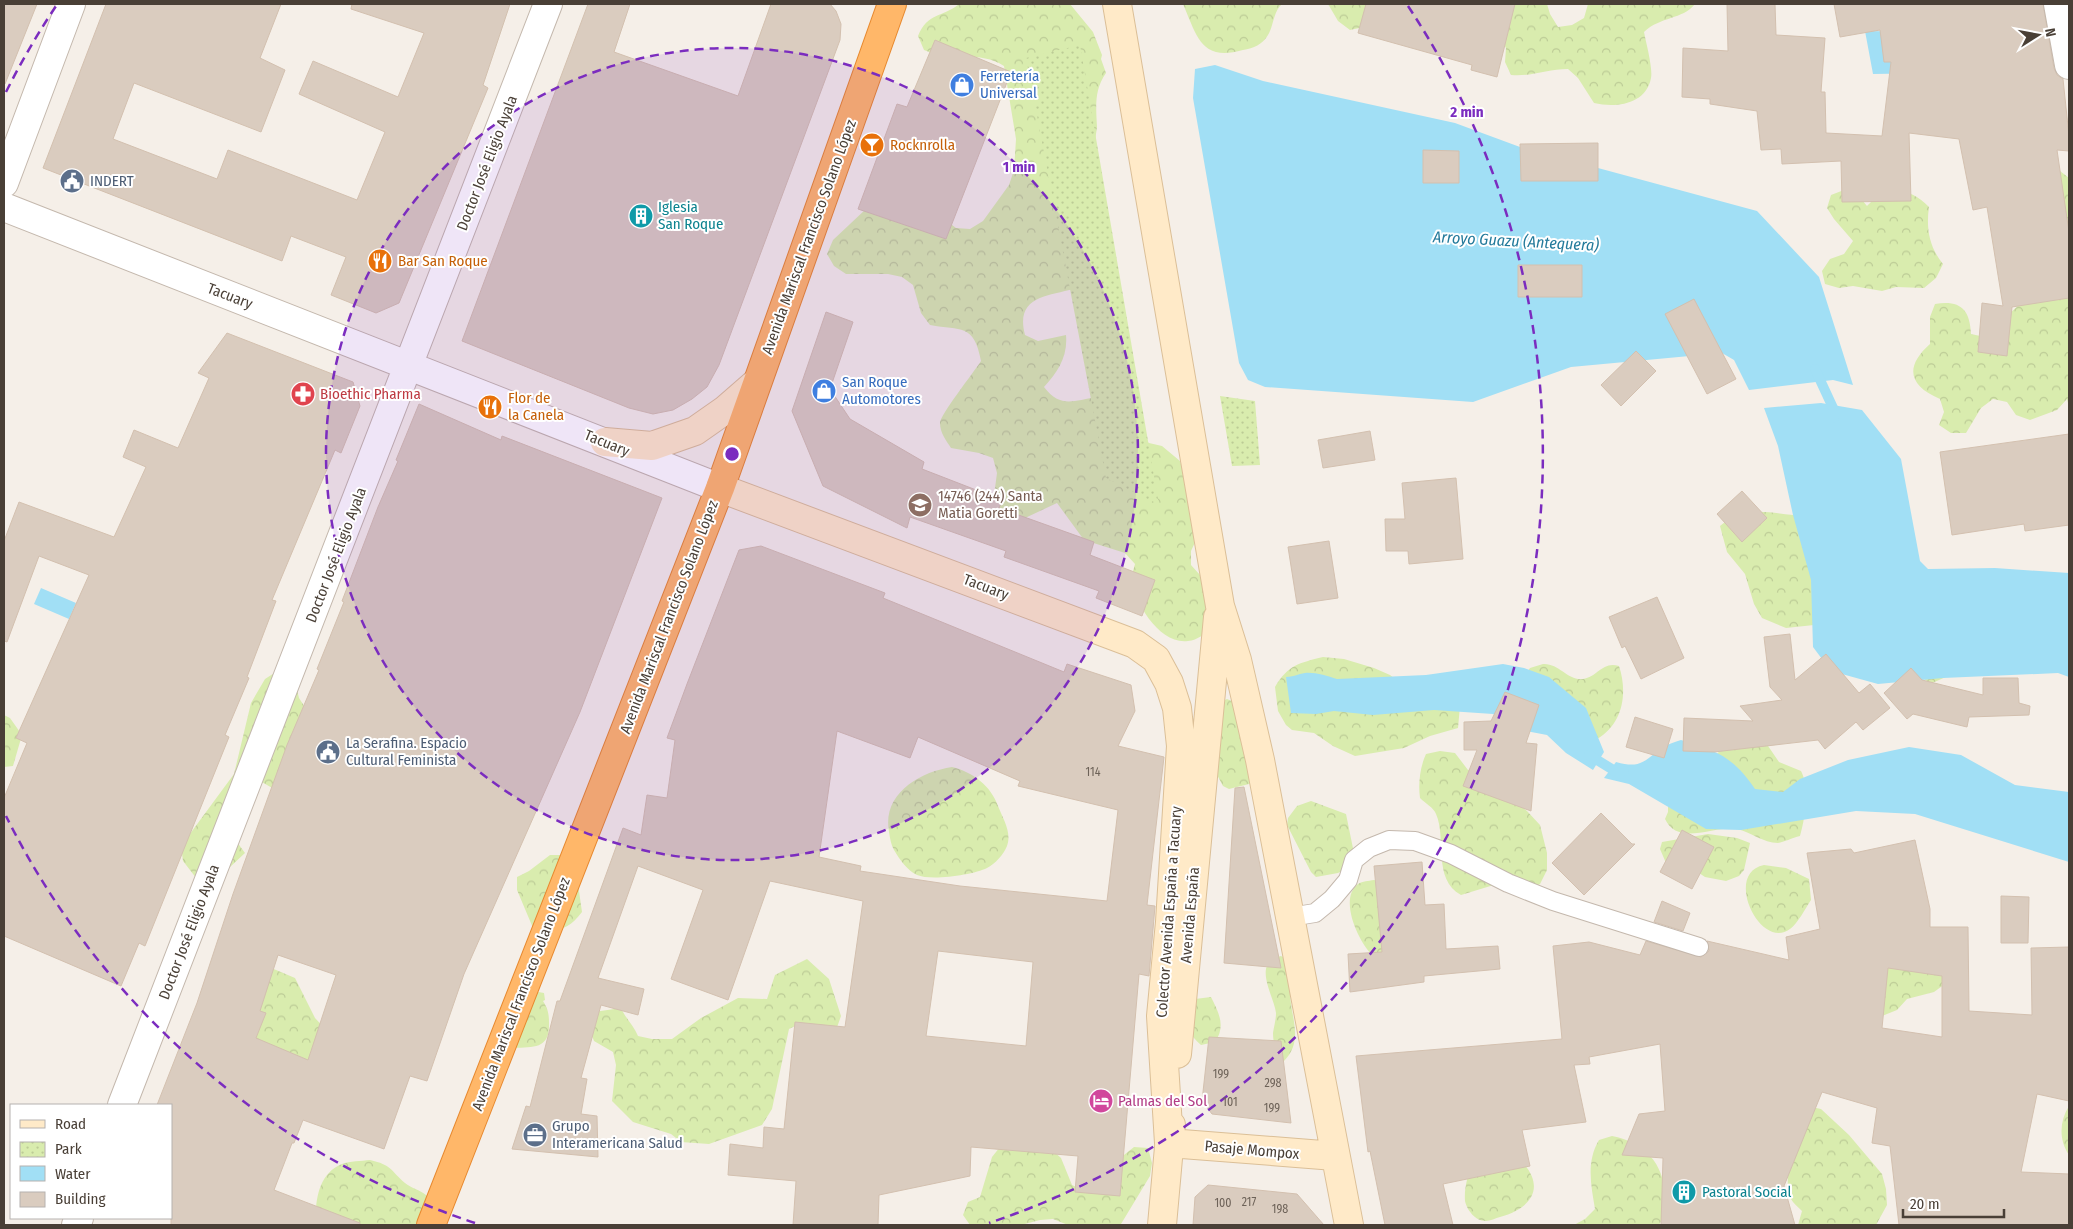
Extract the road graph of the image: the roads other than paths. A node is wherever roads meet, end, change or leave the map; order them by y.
1 (71, 4) edge
2 (548, 4) edge
3 (892, 4) edge
4 (2058, 4) edge
5 (1118, 10) edge
6 (2069, 65) edge
7 (4, 183) edge
8 (4, 207) edge
9 (409, 365) junction
10 (756, 383) junction
11 (605, 442) junction
12 (720, 488) junction
13 (1220, 606) junction
14 (1169, 682) joint
15 (1290, 917) junction
16 (1699, 947) dead end
17 (122, 1104) edge
18 (1169, 1143) junction
19 (1335, 1156) junction
20 (431, 1225) edge
21 (1162, 1225) edge
22 (1349, 1225) edge

1 - 7 street
2 - 9 street, Doctor José Eligio Ayala
3 - 10 highway, Avenida Mariscal Francisco Solano López
4 - 6 street
5 - 13 street
8 - 9 street, Tacuary
9 - 11 street, Tacuary
9 - 17 street, Doctor José Eligio Ayala
10 - 11 street
10 - 12 highway, Avenida Mariscal Francisco Solano López
11 - 12 street, Tacuary
12 - 14 street, Tacuary
12 - 20 highway, Avenida Mariscal Francisco Solano López
13 - 15 street
13 - 18 street, Avenida España
14 - 18 street, Colector Avenida España a Tacuary
15 - 16 lane
15 - 19 street
18 - 19 street, Pasaje Mompox
18 - 21 street, Avenida España
19 - 22 street

